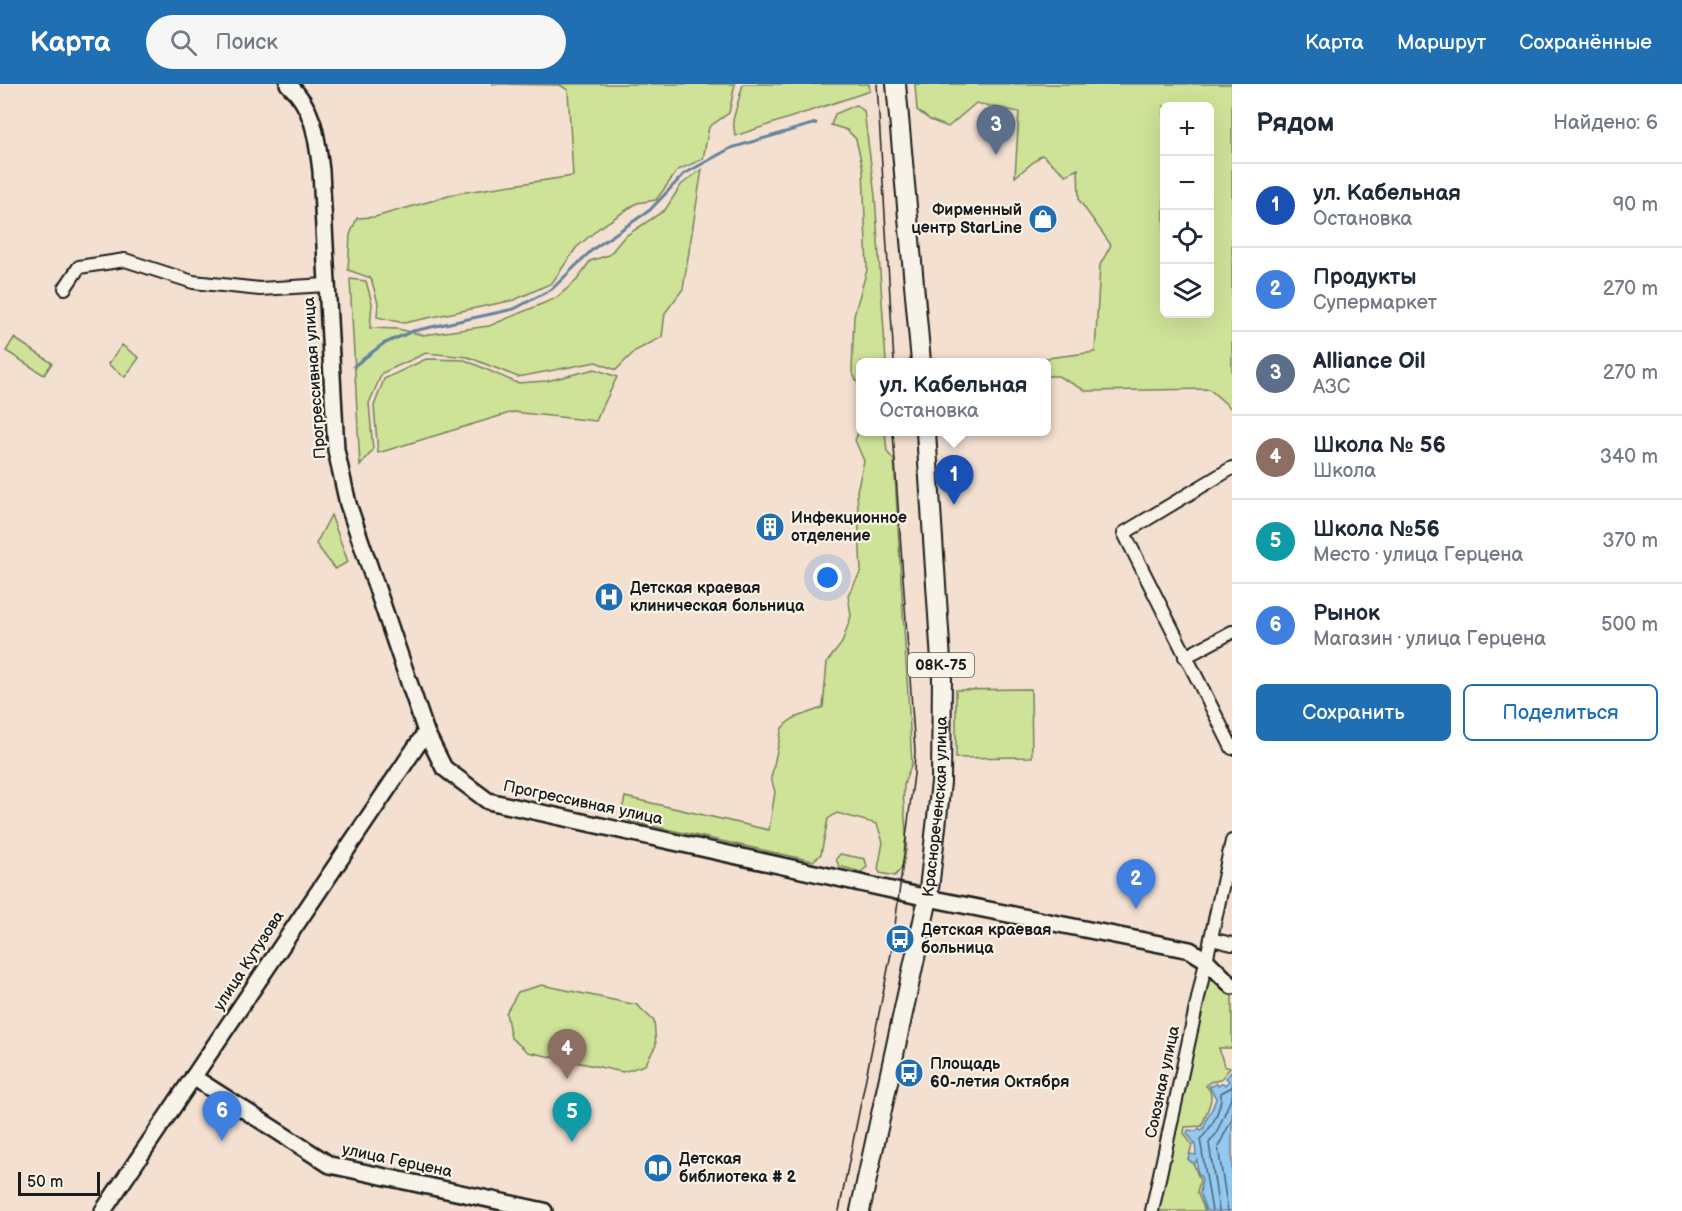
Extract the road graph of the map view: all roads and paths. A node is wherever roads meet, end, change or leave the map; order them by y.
1 (288, 84) edge
2 (896, 84) edge
3 (327, 285) junction
4 (65, 288) dead end
5 (921, 358) edge
6 (926, 436) edge
7 (1232, 468) edge
8 (1232, 632) edge
9 (1185, 657) junction
10 (426, 732) junction
11 (1232, 748) edge
12 (1232, 847) edge
13 (928, 898) junction
14 (1211, 939) junction
15 (1232, 944) edge
16 (1206, 960) junction
17 (1232, 986) edge
18 (193, 1077) junction
19 (103, 1211) edge
20 (544, 1211) edge
21 (860, 1211) edge
22 (1152, 1211) edge

1 - 3 street, Прогрессивная улица
2 - 5 main road
3 - 4 street
3 - 10 street, Прогрессивная улица
6 - 13 main road, Краснореченская улица / 08К-75
7 - 9 street
8 - 9 street
9 - 11 street
10 - 13 street, Прогрессивная улица
10 - 18 street, улица Кутузова
12 - 14 street, Союзная улица
13 - 16 street, Прогрессивная улица
13 - 21 main road, Краснореченская улица / 08К-75
14 - 15 street
14 - 16 street, Союзная улица
16 - 17 street, Прогрессивная улица
16 - 22 street, Союзная улица
18 - 19 street, улица Кутузова
18 - 20 street, улица Герцена

